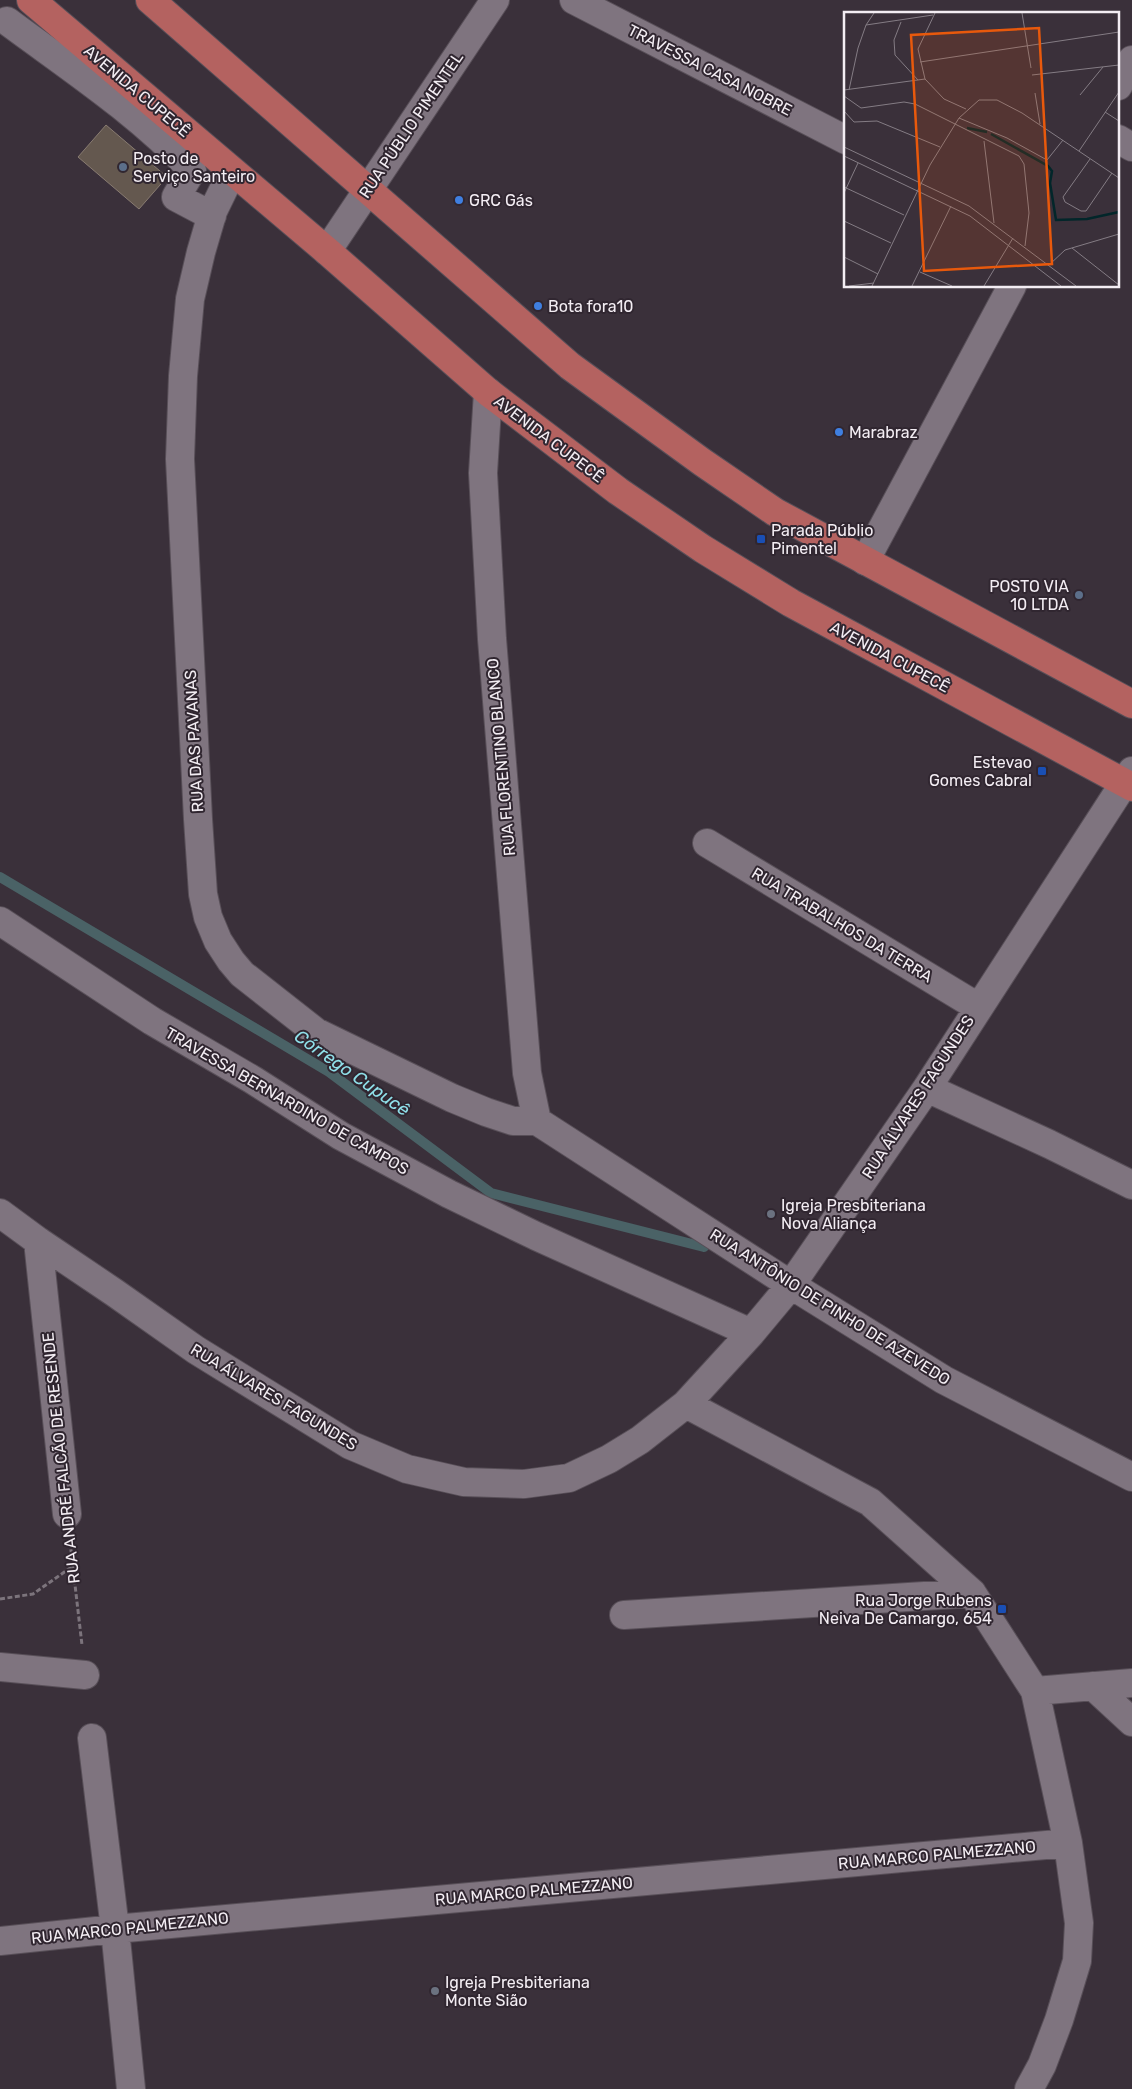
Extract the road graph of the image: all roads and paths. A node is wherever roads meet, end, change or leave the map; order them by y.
1 (27, 0) edge
2 (31, 0) edge
3 (150, 0) edge
4 (495, 0) edge
5 (574, 0) edge
6 (3, 25) edge
7 (1132, 60) edge
8 (1120, 82) edge
9 (844, 139) edge
10 (1120, 140) edge
11 (1132, 147) edge
12 (232, 172) junction
13 (367, 190) junction
14 (212, 216) junction
15 (327, 251) junction
16 (1011, 288) edge
17 (488, 392) junction
18 (865, 562) junction
19 (1132, 704) edge
20 (1129, 780) edge
21 (707, 842) dead end
22 (0, 921) edge
23 (978, 1007) junction
24 (927, 1088) junction
25 (537, 1121) junction
26 (1132, 1185) edge
27 (0, 1213) edge
28 (38, 1241) junction
29 (791, 1285) junction
30 (751, 1333) junction
31 (686, 1404) junction
32 (1132, 1477) edge
33 (67, 1514) joint
34 (73, 1566) junction
35 (972, 1593) junction
36 (0, 1599) edge
37 (624, 1615) dead end
38 (0, 1667) edge
39 (85, 1675) joint
40 (1132, 1682) edge
41 (1093, 1686) junction
42 (1035, 1691) junction
43 (1132, 1722) edge
44 (92, 1738) dead end
45 (1068, 1843) junction
46 (115, 1929) junction
47 (0, 1941) edge
48 (131, 2089) edge
49 (1029, 2089) edge

1 - 6 street
2 - 12 main road, AVENIDA CUPECÊ
3 - 13 main road
4 - 13 street, RUA PÚBLIO PIMENTEL
5 - 9 street, TRAVESSA CASA NOBRE
6 - 14 street
7 - 8 street
10 - 11 street
12 - 14 street, RUA DAS PAVANAS
12 - 15 main road, AVENIDA CUPECÊ
13 - 15 street, RUA PÚBLIO PIMENTEL
13 - 18 main road
14 - 25 street, RUA DAS PAVANAS
15 - 17 main road, AVENIDA CUPECÊ
16 - 18 street
17 - 20 main road, AVENIDA CUPECÊ
17 - 25 street, RUA FLORENTINO BLANCO
18 - 19 main road
20 - 23 street, RUA ÁLVARES FAGUNDES
21 - 23 street, RUA TRABALHOS DA TERRA
22 - 30 street, TRAVESSA BERNARDINO DE CAMPOS
23 - 24 street, RUA ÁLVARES FAGUNDES
24 - 26 street
24 - 29 street, RUA ÁLVARES FAGUNDES
25 - 29 street, RUA ANTÔNIO DE PINHO DE AZEVEDO
27 - 28 street, RUA ÁLVARES FAGUNDES
28 - 31 street, RUA ÁLVARES FAGUNDES
28 - 33 street, RUA ANDRÉ FALCÃO DE RESENDE
29 - 30 street, RUA ÁLVARES FAGUNDES
29 - 32 street, RUA ANTÔNIO DE PINHO DE AZEVEDO
30 - 31 street, RUA ÁLVARES FAGUNDES
31 - 35 street
33 - 34 path, RUA ANDRÉ FALCÃO DE RESENDE
34 - 36 path
34 - 39 path, RUA ANDRÉ FALCÃO DE RESENDE
35 - 37 street
35 - 42 street
38 - 39 street
40 - 41 street
41 - 42 street
41 - 43 street
42 - 45 street
44 - 46 street
45 - 46 street, RUA MARCO PALMEZZANO
45 - 49 street
46 - 47 street, RUA MARCO PALMEZZANO
46 - 48 street

